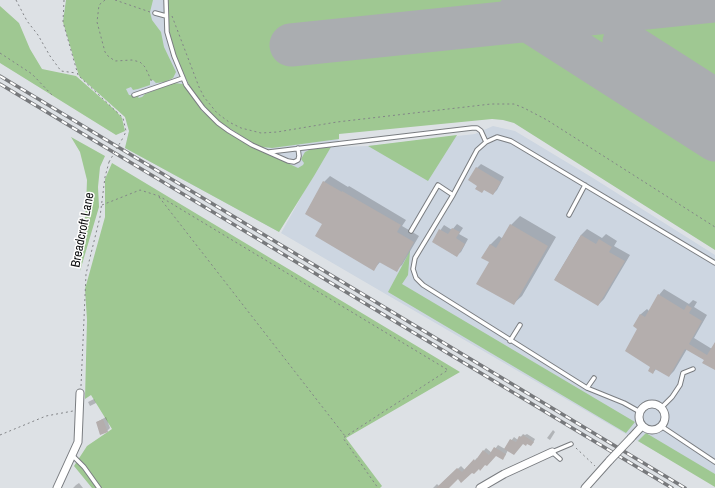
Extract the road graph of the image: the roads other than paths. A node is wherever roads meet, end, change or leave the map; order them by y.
1 (166, 0) edge
2 (155, 13) road end
3 (166, 16) junction
4 (183, 78) junction
5 (152, 82) road end
6 (154, 88) junction
7 (134, 95) dead end
8 (486, 142) junction
9 (298, 148) junction
10 (268, 152) junction
11 (585, 185) junction
12 (454, 195) junction
13 (569, 214) dead end
14 (411, 231) dead end
15 (715, 263) edge
16 (520, 325) dead end
17 (510, 341) junction
18 (693, 369) dead end
19 (594, 378) dead end
20 (587, 388) junction
21 (80, 393) road end
22 (661, 408) junction
23 (640, 412) junction
24 (642, 426) junction
25 (661, 426) junction
26 (571, 444) road end
27 (552, 452) junction
28 (72, 455) junction
29 (560, 459) dead end
30 (715, 461) edge
31 (57, 488) edge
32 (99, 488) edge
33 (480, 488) edge
34 (585, 488) edge

1 - 3 lane
2 - 3 lane
3 - 4 lane
4 - 6 lane
4 - 10 lane
5 - 6 lane
6 - 7 lane
8 - 9 lane
8 - 11 lane
8 - 12 lane
9 - 10 lane
9 - 10 lane
11 - 13 lane
11 - 15 lane
12 - 14 lane
12 - 17 lane
16 - 17 lane
17 - 20 lane
18 - 22 lane
19 - 20 lane
20 - 23 lane
21 - 28 street
22 - 23 street
22 - 25 street
23 - 24 street
24 - 25 street
24 - 34 street, bridge
25 - 30 lane
26 - 27 lane
27 - 29 lane
27 - 33 street
28 - 31 street
28 - 32 lane

